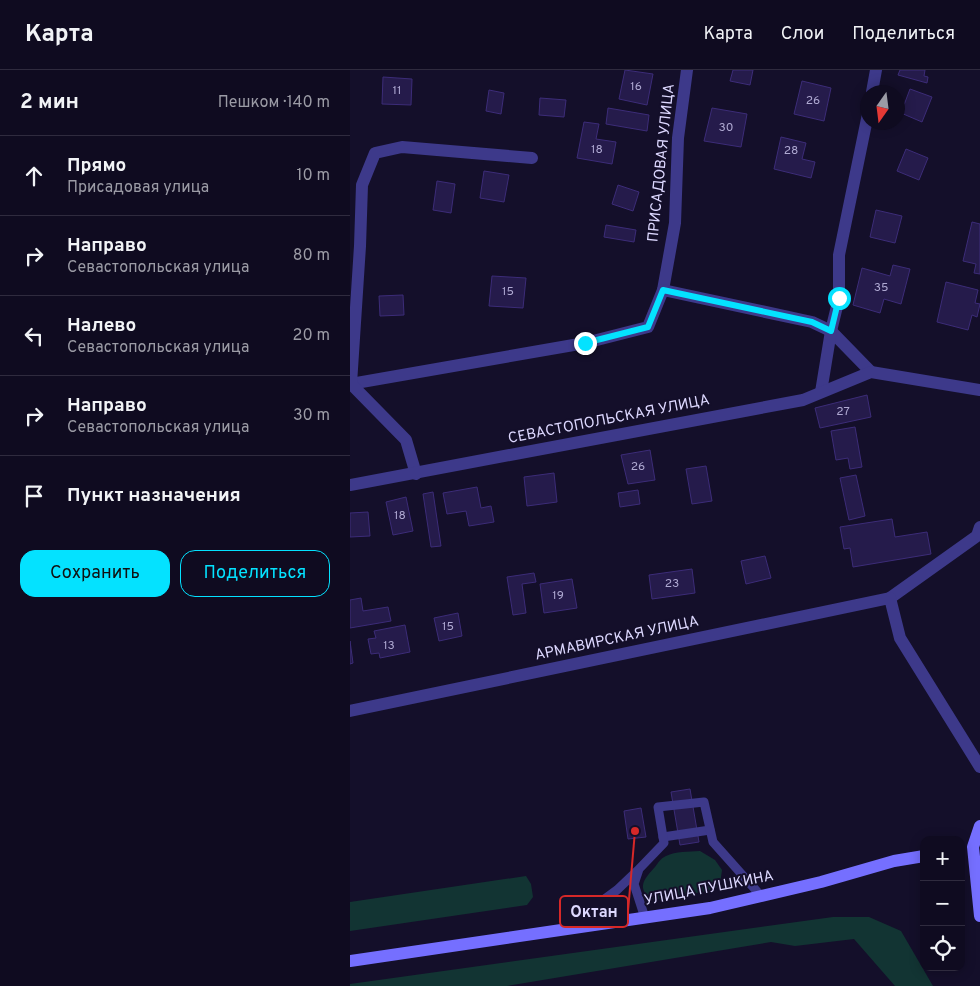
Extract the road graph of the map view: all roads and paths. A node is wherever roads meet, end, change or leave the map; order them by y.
1 (687, 70) edge
2 (876, 70) edge
3 (873, 85) edge
4 (865, 130) edge
5 (532, 158) dead end
6 (663, 290) junction
7 (831, 331) junction
8 (871, 372) junction
9 (351, 384) edge
10 (980, 390) edge
11 (821, 392) junction
12 (416, 474) junction
13 (350, 485) edge
14 (980, 527) edge
15 (890, 598) junction
16 (350, 711) edge
17 (980, 767) edge
18 (980, 826) edge
19 (710, 830) junction
20 (663, 837) junction
21 (967, 848) edge
22 (920, 857) edge
23 (639, 869) junction
24 (977, 873) edge
25 (762, 896) junction
26 (980, 916) edge
27 (645, 918) junction
28 (580, 928) junction
29 (350, 961) edge

1 - 6 street, ПРИСАДОВАЯ УЛИЦА
2 - 3 street
4 - 7 street
5 - 9 street
6 - 7 street
6 - 9 street
7 - 8 street
7 - 11 street
8 - 10 street
8 - 11 street, СЕВАСТОПОЛЬСКАЯ УЛИЦА
9 - 12 street
11 - 12 street, СЕВАСТОПОЛЬСКАЯ УЛИЦА
12 - 13 street, СЕВАСТОПОЛЬСКАЯ УЛИЦА
14 - 15 street, АРМАВИРСКАЯ УЛИЦА
15 - 16 street, АРМАВИРСКАЯ УЛИЦА
15 - 17 street
18 - 21 main road
19 - 20 lane
19 - 20 lane
19 - 25 lane
20 - 23 lane
21 - 24 main road
22 - 25 main road, УЛИЦА ПУШКИНА
23 - 27 lane
23 - 28 lane
24 - 26 main road
25 - 27 main road, УЛИЦА ПУШКИНА
27 - 28 main road, УЛИЦА ПУШКИНА
28 - 29 main road, УЛИЦА ПУШКИНА

